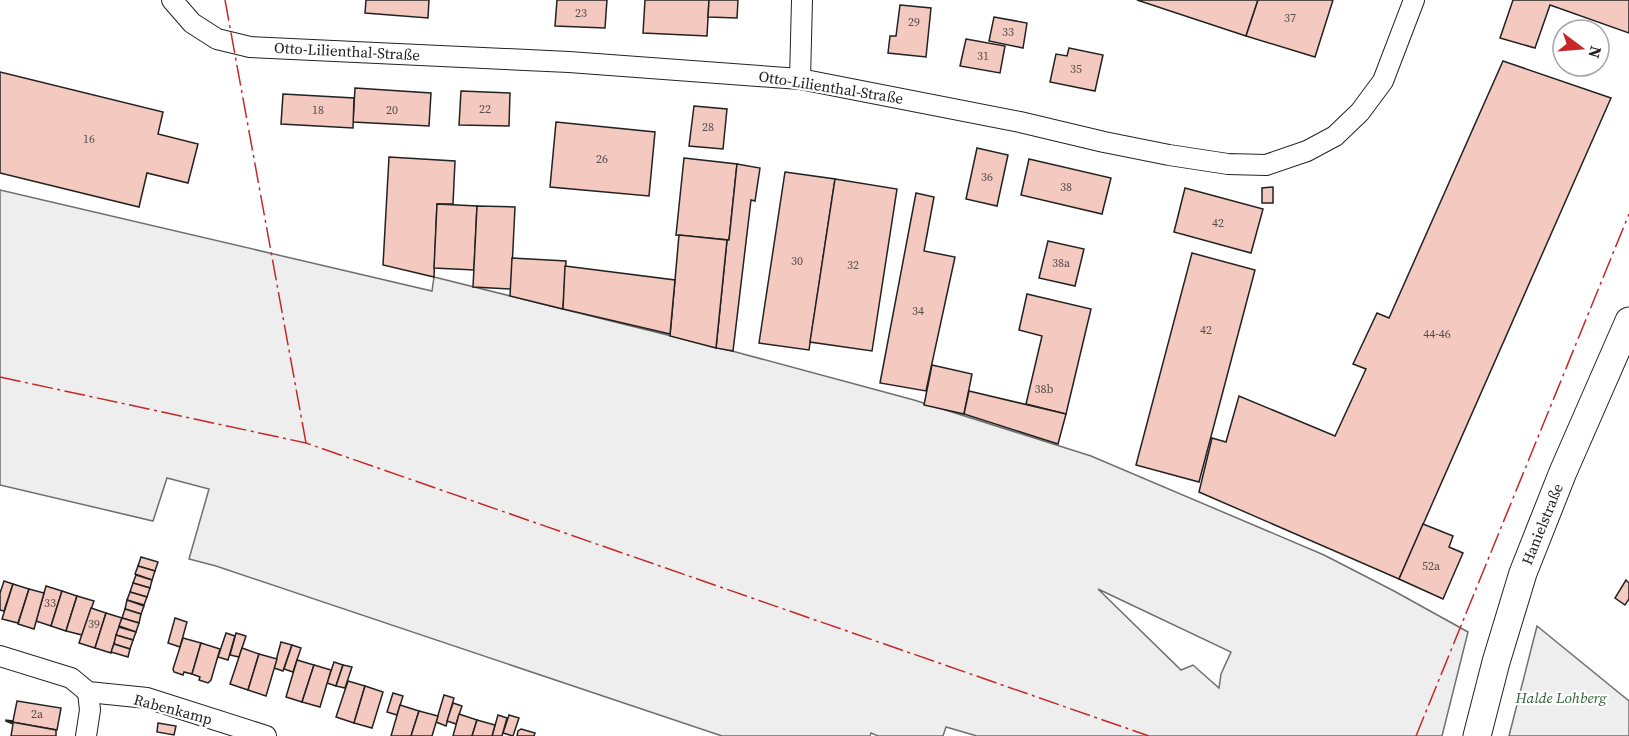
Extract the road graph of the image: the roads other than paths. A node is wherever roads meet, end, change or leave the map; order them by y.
1 (172, 0) edge
2 (802, 0) edge
3 (1414, 0) edge
4 (800, 80) junction
5 (1629, 321) edge
6 (0, 656) edge
7 (88, 692) junction
8 (245, 733) edge
9 (86, 736) edge
10 (266, 736) edge
11 (1477, 736) edge

1 - 4 street, Otto-Lilienthal-Straße
2 - 4 street
3 - 4 street, Otto-Lilienthal-Straße
5 - 11 main road, Hanielstraße
6 - 7 street, Rabenkamp
7 - 8 street, Rabenkamp
7 - 9 street
8 - 10 street, Rabenkamp

